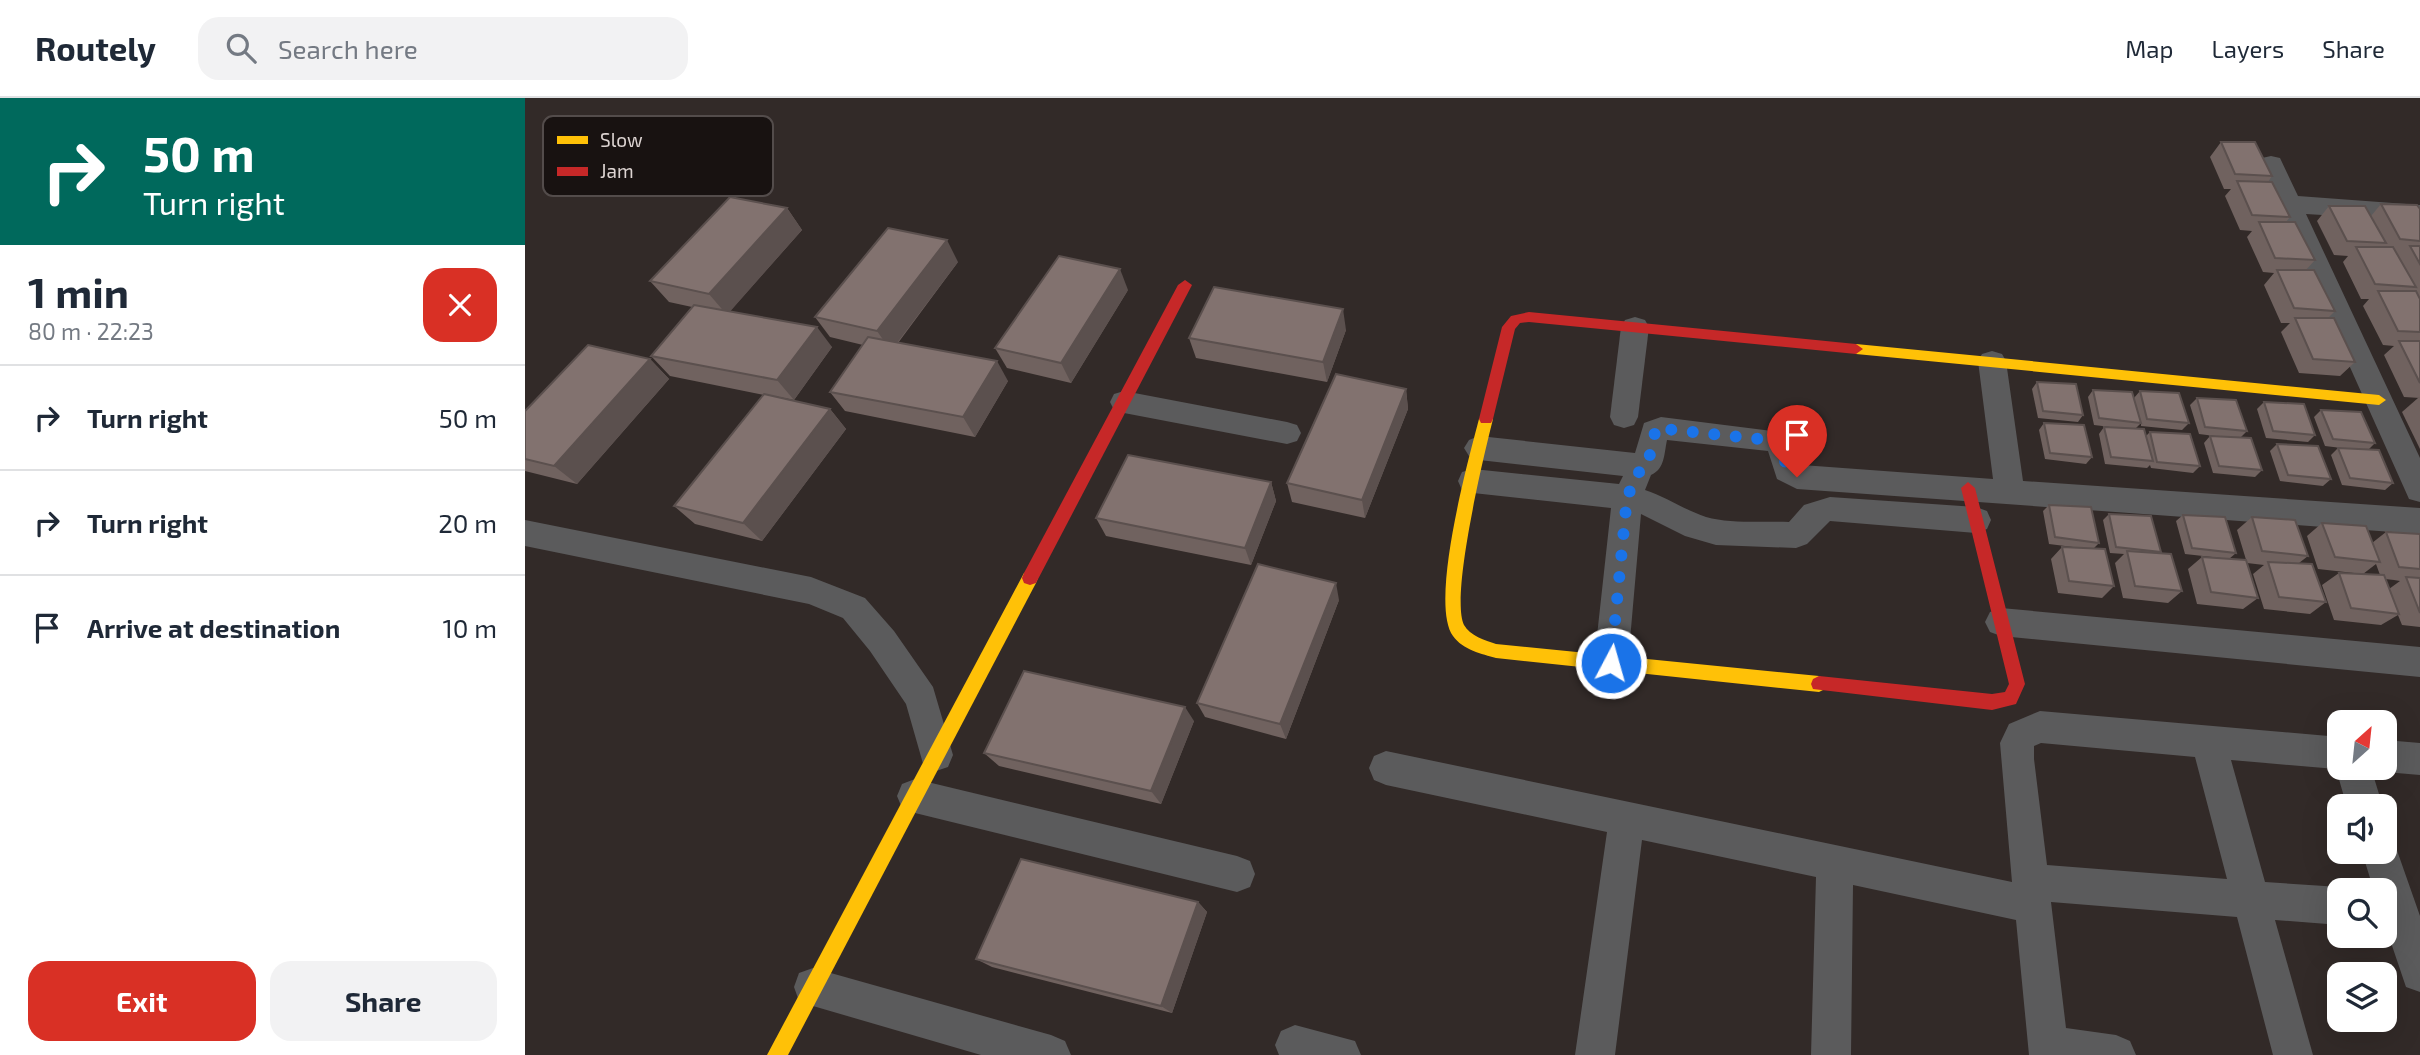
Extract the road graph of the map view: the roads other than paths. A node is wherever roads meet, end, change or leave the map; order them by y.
1 (2271, 164) dead end
2 (2289, 204) junction
3 (2420, 213) edge
4 (1185, 285) dead end
5 (1635, 327) junction
6 (1993, 361) junction
7 (2379, 400) junction
8 (1124, 402) junction
9 (1624, 417) dead end
10 (1287, 433) dead end
11 (1479, 448) junction
12 (1642, 466) junction
13 (1473, 481) junction
14 (1968, 488) junction
15 (2420, 490) edge
16 (2009, 491) junction
17 (1627, 497) junction
18 (1976, 520) junction
19 (2420, 521) edge
20 (525, 533) edge
21 (579, 546) junction
22 (525, 555) edge
23 (2001, 622) junction
24 (2420, 662) edge
25 (1611, 663) junction
26 (2208, 740) junction
27 (2327, 751) edge
28 (936, 755) junction
29 (2397, 758) edge
30 (2420, 760) edge
31 (1386, 768) dead end
32 (915, 796) junction
33 (1627, 819) junction
34 (1835, 863) junction
35 (2384, 864) edge
36 (1237, 874) dead end
37 (2031, 894) junction
38 (2251, 899) junction
39 (2327, 905) edge
40 (2402, 911) edge
41 (2420, 973) edge
42 (813, 987) junction
43 (1295, 1045) dead end
44 (2048, 1050) edge
45 (777, 1055) edge
46 (1051, 1055) edge
47 (1341, 1055) edge
48 (1595, 1055) edge
49 (1831, 1055) edge
50 (2116, 1055) edge
51 (2293, 1055) edge

1 - 2 street
2 - 3 street
2 - 7 street
4 - 8 street
5 - 6 street
5 - 9 street
5 - 11 street
6 - 7 street
6 - 16 street
7 - 15 street
8 - 10 street
8 - 28 street
11 - 12 street
11 - 13 street
12 - 14 street
12 - 17 street
13 - 17 street
13 - 25 street
14 - 16 street
14 - 18 street
16 - 19 street
17 - 18 street
17 - 25 street
18 - 23 street
20 - 21 street
21 - 22 street
21 - 28 street
23 - 24 street
23 - 25 street
26 - 27 street
26 - 37 street
26 - 38 street
28 - 32 street
29 - 30 street
31 - 33 street
32 - 36 street
32 - 42 street
33 - 34 street
33 - 48 street
34 - 37 street
34 - 49 street
35 - 40 street
37 - 38 street
37 - 44 street
38 - 39 street
38 - 51 street
40 - 41 street
42 - 45 street
42 - 46 street
43 - 47 street
44 - 50 street

